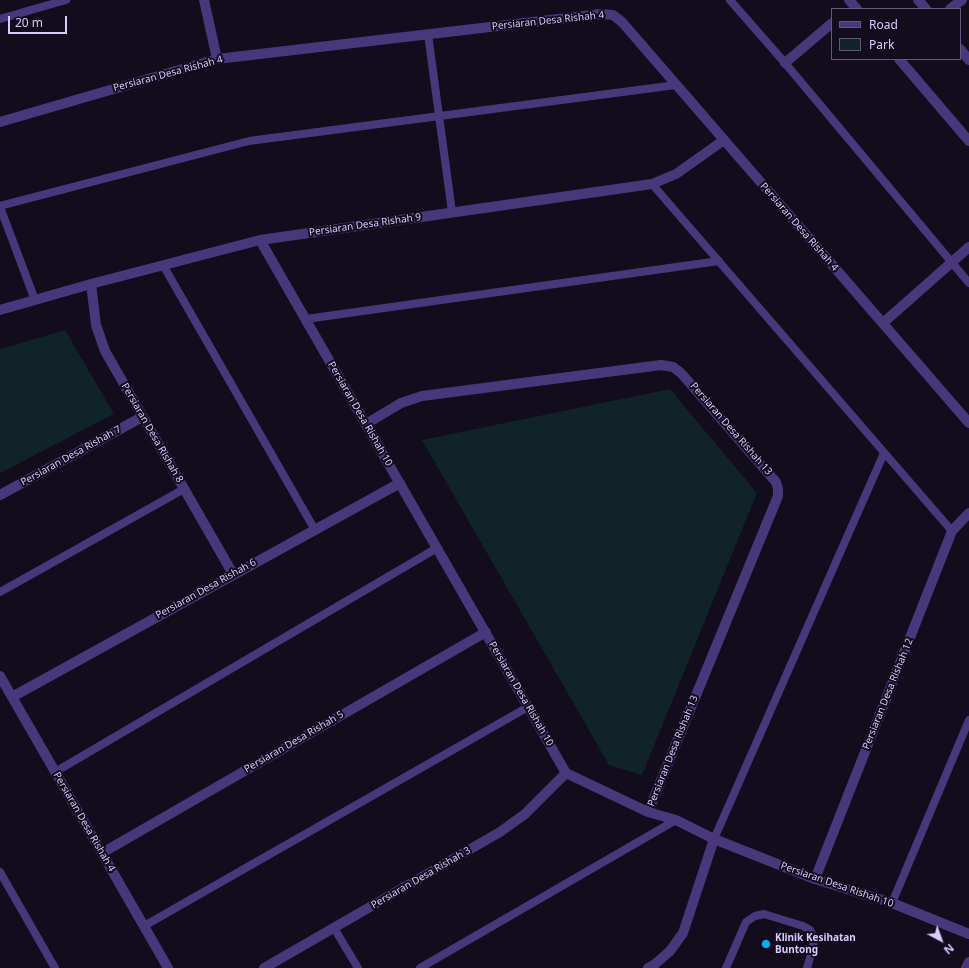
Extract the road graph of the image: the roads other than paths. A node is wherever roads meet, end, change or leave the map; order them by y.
1 (66, 0) edge
2 (204, 0) edge
3 (730, 0) edge
4 (918, 0) edge
5 (962, 0) edge
6 (925, 8) edge
7 (951, 8) edge
8 (0, 19) edge
9 (831, 24) edge
10 (428, 34) junction
11 (961, 50) edge
12 (217, 59) junction
13 (900, 60) edge
14 (969, 60) edge
15 (785, 63) junction
16 (676, 84) junction
17 (439, 116) junction
18 (0, 122) edge
19 (724, 140) junction
20 (969, 141) edge
21 (652, 184) junction
22 (0, 206) edge
23 (452, 212) junction
24 (260, 240) junction
25 (969, 246) edge
26 (719, 261) junction
27 (951, 262) junction
28 (163, 265) junction
29 (969, 283) edge
30 (91, 284) junction
31 (35, 300) junction
32 (0, 310) edge
33 (306, 319) junction
34 (883, 323) junction
35 (142, 417) junction
36 (969, 423) edge
37 (366, 424) junction
38 (884, 453) junction
39 (400, 483) junction
40 (184, 488) junction
41 (0, 495) edge
42 (969, 513) edge
43 (315, 530) junction
44 (952, 531) junction
45 (437, 548) junction
46 (233, 574) junction
47 (0, 592) edge
48 (486, 632) junction
49 (0, 676) edge
50 (12, 697) junction
51 (528, 707) junction
52 (969, 720) edge
53 (55, 772) junction
54 (566, 773) junction
55 (648, 812) junction
56 (676, 820) junction
57 (714, 839) junction
58 (102, 853) junction
59 (0, 872) edge
60 (815, 879) junction
61 (892, 903) junction
62 (144, 926) junction
63 (334, 928) junction
64 (969, 934) edge
65 (969, 962) edge
66 (654, 967) edge
67 (56, 968) edge
68 (168, 968) edge
69 (264, 968) edge
70 (358, 968) edge
71 (420, 968) edge
72 (726, 968) edge
73 (807, 968) edge
74 (966, 968) edge

1 - 8 lane
2 - 12 street
3 - 15 lane
4 - 6 street
5 - 7 street
9 - 15 street
10 - 12 street, Persiaran Desa Rishah 4
10 - 16 street, Persiaran Desa Rishah 4
10 - 17 lane
11 - 14 street
12 - 18 street, Persiaran Desa Rishah 4
13 - 20 street
15 - 27 lane
16 - 17 lane
16 - 19 street, Persiaran Desa Rishah 4
17 - 22 lane
17 - 23 lane
19 - 21 street, Persiaran Desa Rishah 9
19 - 34 street, Persiaran Desa Rishah 4
21 - 23 street, Persiaran Desa Rishah 9
21 - 26 lane
22 - 31 lane
23 - 24 street, Persiaran Desa Rishah 9
24 - 28 street, Persiaran Desa Rishah 9
24 - 33 street, Persiaran Desa Rishah 10
25 - 27 street
26 - 33 lane
26 - 38 lane
27 - 29 lane
27 - 34 street
28 - 30 street, Persiaran Desa Rishah 9
28 - 43 lane
30 - 31 street, Persiaran Desa Rishah 9
30 - 35 street, Persiaran Desa Rishah 8
31 - 32 street, Persiaran Desa Rishah 9
33 - 37 street, Persiaran Desa Rishah 10
34 - 36 street, Persiaran Desa Rishah 4
35 - 40 street, Persiaran Desa Rishah 8
35 - 41 street, Persiaran Desa Rishah 7
37 - 39 street, Persiaran Desa Rishah 10
37 - 55 street, Persiaran Desa Rishah 13
38 - 44 lane
38 - 57 lane
39 - 43 street, Persiaran Desa Rishah 6
39 - 45 street, Persiaran Desa Rishah 10
40 - 46 street, Persiaran Desa Rishah 8
40 - 47 lane
42 - 44 street, Persiaran Desa Rishah 12
43 - 46 street, Persiaran Desa Rishah 6
44 - 60 street, Persiaran Desa Rishah 12
45 - 48 street, Persiaran Desa Rishah 10
45 - 53 lane
46 - 50 street, Persiaran Desa Rishah 6
48 - 51 street, Persiaran Desa Rishah 10
48 - 58 street, Persiaran Desa Rishah 5
49 - 50 street, Persiaran Desa Rishah 4
50 - 53 street, Persiaran Desa Rishah 4
51 - 54 street, Persiaran Desa Rishah 10
51 - 62 lane
52 - 61 lane
53 - 58 street, Persiaran Desa Rishah 4
54 - 55 street, Persiaran Desa Rishah 10
54 - 63 street, Persiaran Desa Rishah 3
55 - 56 street, Persiaran Desa Rishah 10
56 - 57 street, Persiaran Desa Rishah 10
56 - 71 lane
57 - 60 street, Persiaran Desa Rishah 10
57 - 66 street
58 - 62 street, Persiaran Desa Rishah 4
59 - 67 lane
60 - 61 street, Persiaran Desa Rishah 10
61 - 64 street, Persiaran Desa Rishah 10
62 - 68 street, Persiaran Desa Rishah 4
63 - 69 street, Persiaran Desa Rishah 3
63 - 70 lane
65 - 74 street
72 - 73 lane

